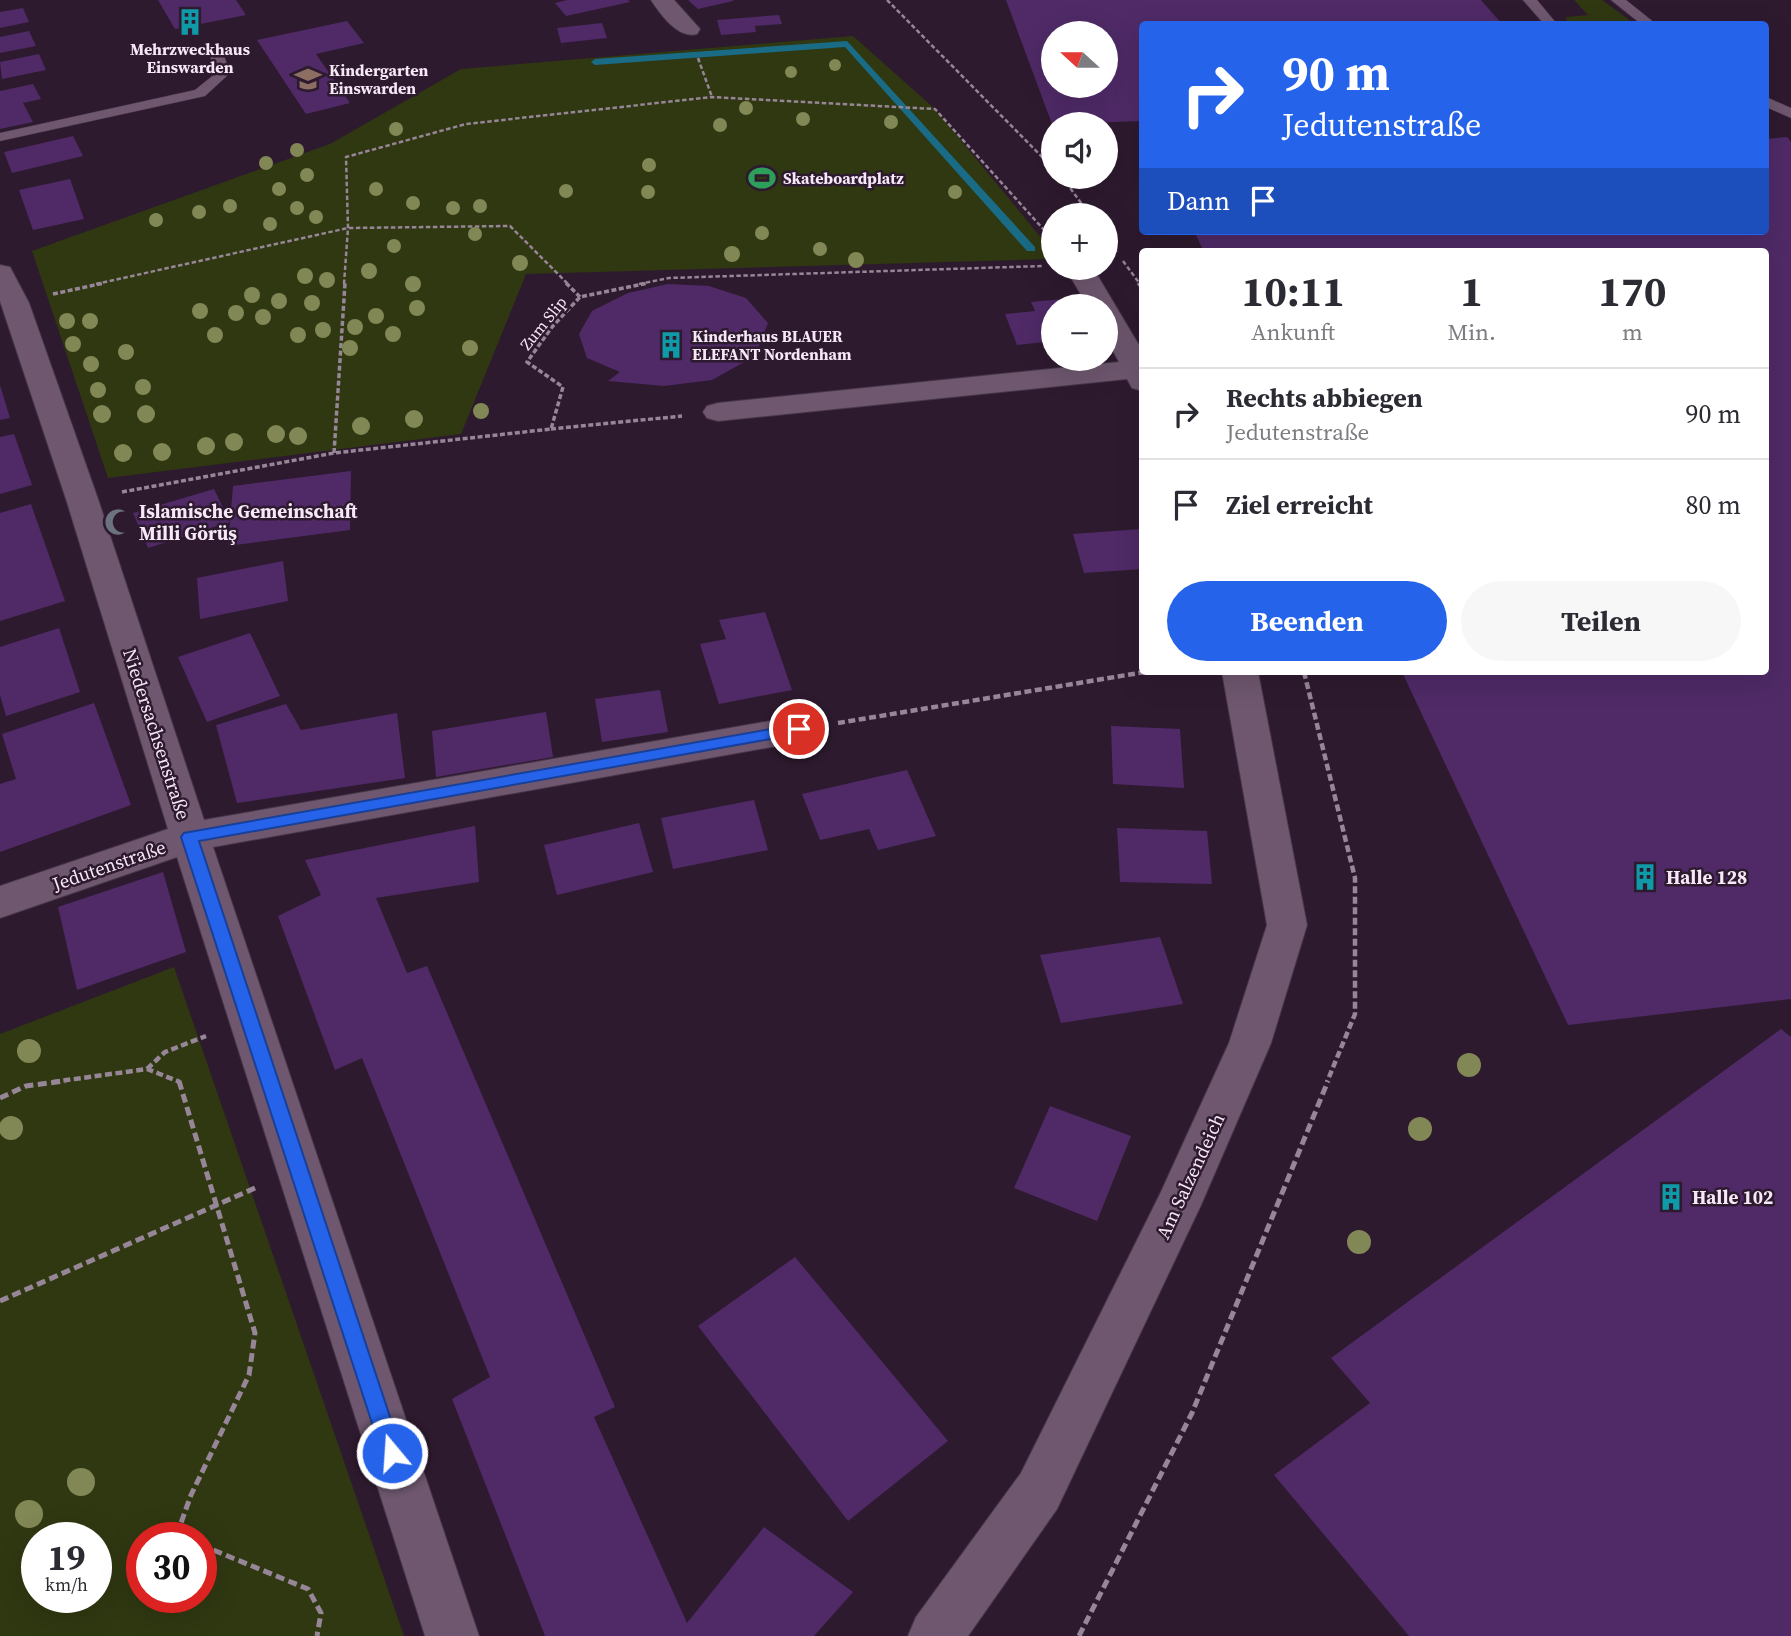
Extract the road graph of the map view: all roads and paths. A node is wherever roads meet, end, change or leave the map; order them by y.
1 (662, 0) edge
2 (887, 0) edge
3 (1531, 0) edge
4 (1618, 0) edge
5 (1548, 21) edge
6 (1645, 21) edge
7 (689, 29) dead end
8 (216, 53) dead end
9 (698, 58) dead end
10 (712, 97) junction
11 (1769, 103) edge
12 (1791, 114) edge
13 (0, 137) edge
14 (1041, 156) edge
15 (1041, 227) edge
16 (348, 228) junction
17 (1041, 265) edge
18 (7, 288) edge
19 (580, 297) junction
20 (1118, 335) edge
21 (1139, 374) edge
22 (1139, 376) edge
23 (718, 412) joint
24 (551, 429) junction
25 (334, 453) junction
26 (82, 499) junction
27 (1139, 673) edge
28 (1241, 675) edge
29 (1305, 675) edge
30 (799, 729) joint
31 (190, 837) junction
32 (0, 902) edge
33 (250, 1019) junction
34 (147, 1069) junction
35 (0, 1098) edge
36 (299, 1169) junction
37 (216, 1205) junction
38 (0, 1301) edge
39 (181, 1522) edge
40 (217, 1551) edge
41 (317, 1636) edge
42 (452, 1636) edge
43 (935, 1636) edge
44 (1079, 1636) edge

1 - 7 street
2 - 14 path
3 - 5 lane
4 - 6 lane
8 - 13 lane
9 - 10 path
10 - 15 path
10 - 16 path
11 - 12 lane
16 - 18 path
16 - 19 path
16 - 25 path
17 - 19 path, Zum Slip
18 - 26 street, Niedersachsenstraße
19 - 24 path, Zum Slip
20 - 21 street
22 - 23 street
23 - 24 path
24 - 25 path
25 - 26 path
26 - 31 street, Niedersachsenstraße
27 - 30 path
28 - 43 street, Am Salzendeich
29 - 44 path
30 - 31 street, Jedutenstraße
31 - 32 street, Jedutenstraße
31 - 33 street, Niedersachsenstraße
33 - 34 path
33 - 36 street, Niedersachsenstraße
34 - 35 path
34 - 37 path
36 - 37 path
36 - 42 street, Niedersachsenstraße
37 - 38 path
37 - 39 path
40 - 41 path

